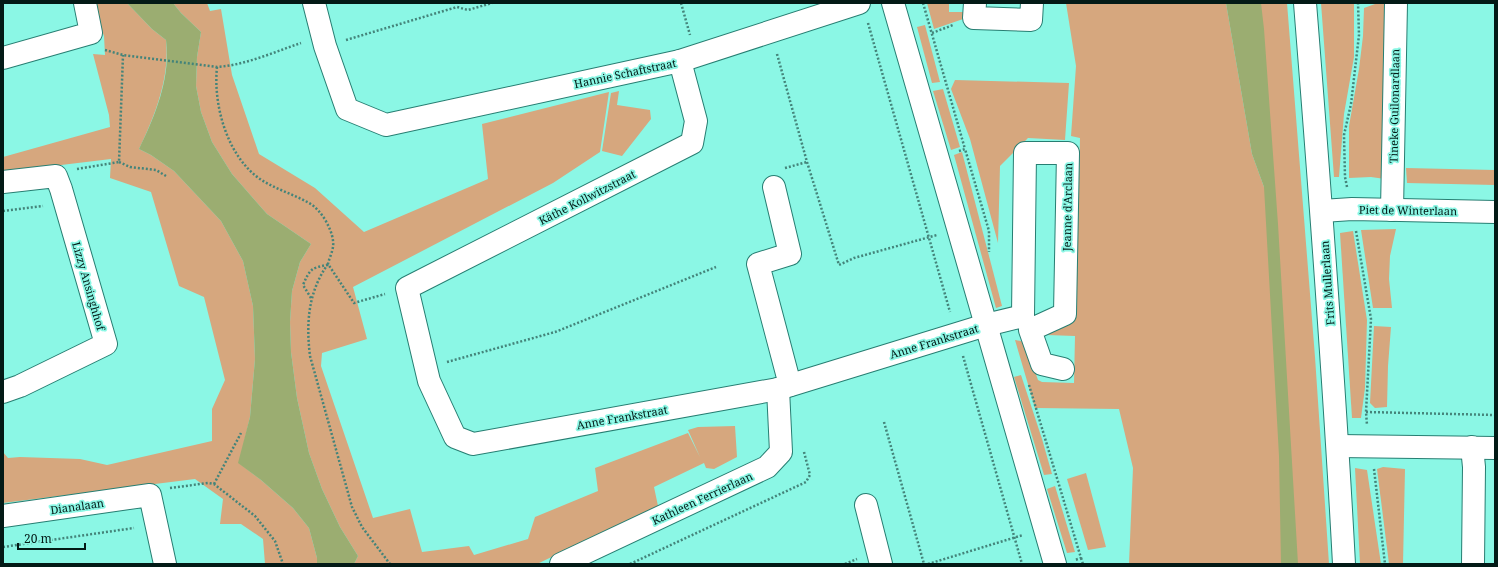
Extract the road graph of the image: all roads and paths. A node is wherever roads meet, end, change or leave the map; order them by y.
1 (85, 3) edge
2 (314, 3) edge
3 (492, 3) edge
4 (681, 3) edge
5 (893, 3) edge
6 (923, 3) edge
7 (974, 3) edge
8 (1032, 3) edge
9 (1305, 3) edge
10 (1358, 3) edge
11 (1396, 3) edge
12 (863, 11) edge
13 (770, 32) junction
14 (90, 33) junction
15 (324, 40) junction
16 (123, 55) junction
17 (3, 58) edge
18 (688, 59) junction
19 (217, 67) junction
20 (965, 149) dead end
21 (119, 162) junction
22 (166, 176) dead end
23 (3, 182) edge
24 (774, 187) dead end
25 (61, 189) junction
26 (1352, 209) junction
27 (1392, 210) junction
28 (3, 211) edge
29 (1322, 211) junction
30 (1495, 212) edge
31 (958, 228) junction
32 (929, 237) junction
33 (328, 264) junction
34 (716, 267) dead end
35 (407, 288) junction
36 (311, 298) junction
37 (1026, 323) junction
38 (986, 325) junction
39 (956, 334) junction
40 (426, 368) junction
41 (1063, 369) dead end
42 (784, 387) junction
43 (3, 392) edge
44 (1366, 412) junction
45 (1495, 415) edge
46 (884, 422) dead end
47 (240, 432) dead end
48 (1338, 446) junction
49 (1370, 447) junction
50 (1472, 447) junction
51 (1495, 448) edge
52 (214, 484) junction
53 (150, 495) junction
54 (866, 505) dead end
55 (3, 516) edge
56 (157, 525) junction
57 (1045, 528) junction
58 (1014, 538) junction
59 (3, 547) edge
60 (1081, 558) dead end
61 (165, 564) edge
62 (283, 564) edge
63 (390, 564) edge
64 (561, 564) edge
65 (881, 564) edge
66 (924, 564) edge
67 (928, 564) edge
68 (1022, 564) edge
69 (1055, 564) edge
70 (1083, 564) edge
71 (1344, 564) edge
72 (1385, 564) edge
73 (1473, 564) edge

1 - 14 street
2 - 15 street
3 - 15 path
4 - 18 path
5 - 31 street
6 - 20 path
7 - 8 street
9 - 29 street, Frits Mullerlaan
10 - 26 path
11 - 27 street, Tineke Guilonardlaan
12 - 13 street, Hannie Schaftstraat
12 - 32 path
13 - 18 street, Hannie Schaftstraat
13 - 32 path
14 - 16 path
14 - 17 street
15 - 18 street, Hannie Schaftstraat
15 - 19 path
16 - 19 path
16 - 21 path
18 - 35 street, Käthe Kollwitzstraat
19 - 33 path
21 - 22 path
21 - 25 path
23 - 25 street
24 - 42 street
25 - 28 path
25 - 43 street, Lizzy Ansinghhof
26 - 27 street, Piet de Winterlaan
26 - 29 street, Piet de Winterlaan
26 - 44 path
27 - 30 street, Piet de Winterlaan
29 - 48 street, Frits Mullerlaan
31 - 32 path
31 - 38 street
32 - 39 path
33 - 35 path
33 - 36 path
33 - 36 path
34 - 40 path
35 - 40 street
36 - 63 path
37 - 37 street, Jeanne d'Arclaan
37 - 38 street, Jeanne d'Arclaan
37 - 41 street, Jeanne d'Arclaan
38 - 39 street, Anne Frankstraat
38 - 57 street
39 - 42 street, Anne Frankstraat
39 - 58 path
40 - 42 street, Anne Frankstraat
42 - 64 street, Kathleen Ferrierlaan
44 - 45 path
44 - 49 path
46 - 66 path
47 - 52 path
48 - 49 street
48 - 71 street, Frits Mullerlaan
49 - 50 street
49 - 72 path
50 - 51 street
50 - 73 street
52 - 53 path
52 - 62 path
53 - 55 street, Dianalaan
53 - 56 street
54 - 65 street
56 - 59 path
56 - 61 street
57 - 58 path
57 - 69 street
58 - 67 path
58 - 68 path
60 - 70 path

